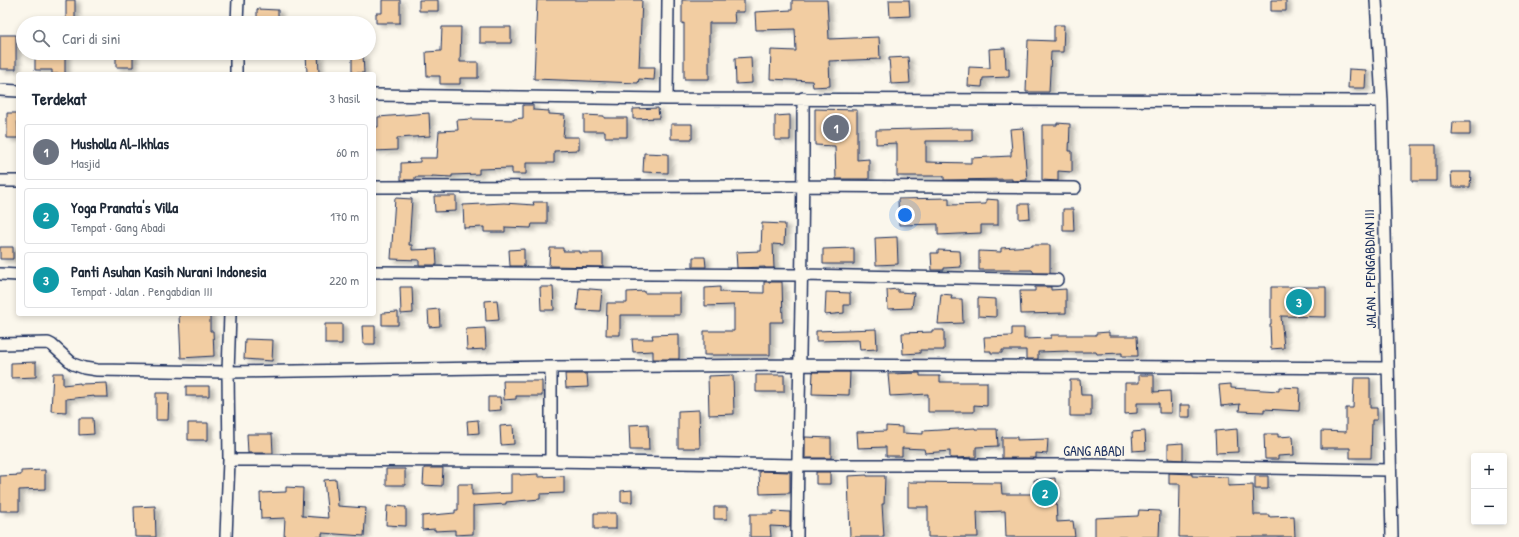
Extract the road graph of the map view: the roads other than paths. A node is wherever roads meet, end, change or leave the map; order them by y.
1 (238, 0) edge
2 (668, 0) edge
3 (1376, 0) edge
4 (238, 16) edge
5 (236, 60) edge
6 (236, 72) edge
7 (0, 90) edge
8 (16, 91) edge
9 (376, 95) edge
10 (803, 98) junction
11 (667, 99) junction
12 (1382, 101) junction
13 (0, 181) edge
14 (16, 181) edge
15 (803, 186) junction
16 (376, 187) edge
17 (1075, 188) dead end
18 (376, 272) edge
19 (0, 274) edge
20 (16, 275) edge
21 (801, 275) junction
22 (1057, 280) dead end
23 (230, 316) edge
24 (0, 344) edge
25 (799, 365) junction
26 (551, 367) junction
27 (1388, 368) junction
28 (228, 372) junction
29 (229, 460) junction
30 (552, 461) junction
31 (798, 465) junction
32 (1389, 470) junction
33 (226, 537) edge
34 (797, 537) edge
35 (1392, 537) edge

1 - 4 street
2 - 11 street
3 - 12 street, JALAN . PENGABDIAN III
5 - 6 street
7 - 8 street
9 - 11 street
10 - 11 street
10 - 12 street
10 - 15 street
12 - 27 street, JALAN . PENGABDIAN III
13 - 14 street
15 - 16 street
15 - 17 street
15 - 21 street
18 - 21 street
19 - 20 street
21 - 22 street
21 - 25 street
23 - 28 street
24 - 28 street
25 - 26 street
25 - 27 street
25 - 31 street
26 - 28 street
26 - 30 street
27 - 32 street, JALAN . PENGABDIAN III
28 - 29 street
29 - 30 street, GANG ABADI
29 - 33 street
30 - 31 street, GANG ABADI
31 - 32 street, GANG ABADI
31 - 34 street
32 - 35 street, JALAN . PENGABDIAN III

